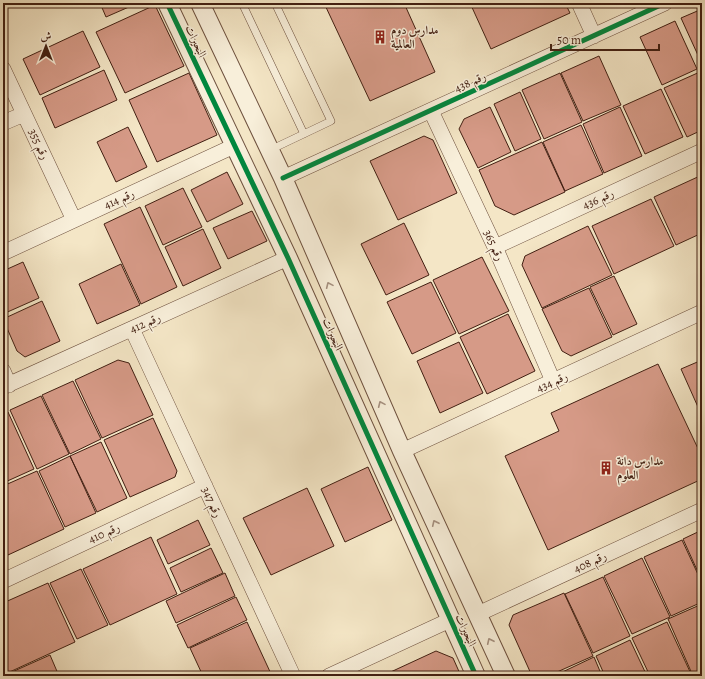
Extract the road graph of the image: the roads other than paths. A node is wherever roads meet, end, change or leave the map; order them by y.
1 (167, 3) edge
2 (200, 3) edge
3 (242, 3) edge
4 (275, 3) edge
5 (579, 3) edge
6 (665, 3) edge
7 (594, 36) junction
8 (3, 69) edge
9 (431, 111) junction
10 (24, 114) junction
11 (3, 124) edge
12 (304, 134) junction
13 (234, 146) junction
14 (270, 150) junction
15 (702, 151) edge
16 (283, 178) junction
17 (74, 220) junction
18 (495, 247) junction
19 (3, 252) edge
20 (288, 258) junction
21 (702, 312) edge
22 (132, 329) junction
23 (3, 371) edge
24 (554, 381) junction
25 (6, 386) edge
26 (401, 449) junction
27 (377, 457) junction
28 (205, 486) junction
29 (702, 510) edge
30 (3, 581) edge
31 (478, 614) junction
32 (450, 620) junction
33 (292, 676) edge
34 (329, 676) edge
35 (476, 676) edge
36 (506, 676) edge

1 - 13 street, البحيرات
2 - 14 street, البحيرات
3 - 12 lane
4 - 12 lane
5 - 7 street
6 - 7 street, رقم 438
7 - 9 street, رقم 438
8 - 10 street, رقم 355
9 - 16 street, رقم 438
9 - 18 street, رقم 365
10 - 11 street
10 - 17 street, رقم 355
12 - 14 lane
13 - 17 street, رقم 414
13 - 20 street, البحيرات
14 - 16 street, البحيرات
15 - 18 street, رقم 436
26 -> 16 street, البحيرات
17 - 19 street, رقم 414
18 - 24 street, رقم 365
20 - 22 street, رقم 412
20 - 27 street, البحيرات
21 - 24 street, رقم 434
22 - 25 street, رقم 412
22 - 28 street, رقم 347
23 - 25 street
24 - 26 street, رقم 434
26 - 27 street
31 -> 26 street, البحيرات
27 - 32 street, البحيرات
28 - 30 street, رقم 410
28 - 33 street, رقم 347
29 - 31 street, رقم 408
36 -> 31 street, البحيرات
32 - 34 street
32 - 35 street, البحيرات

